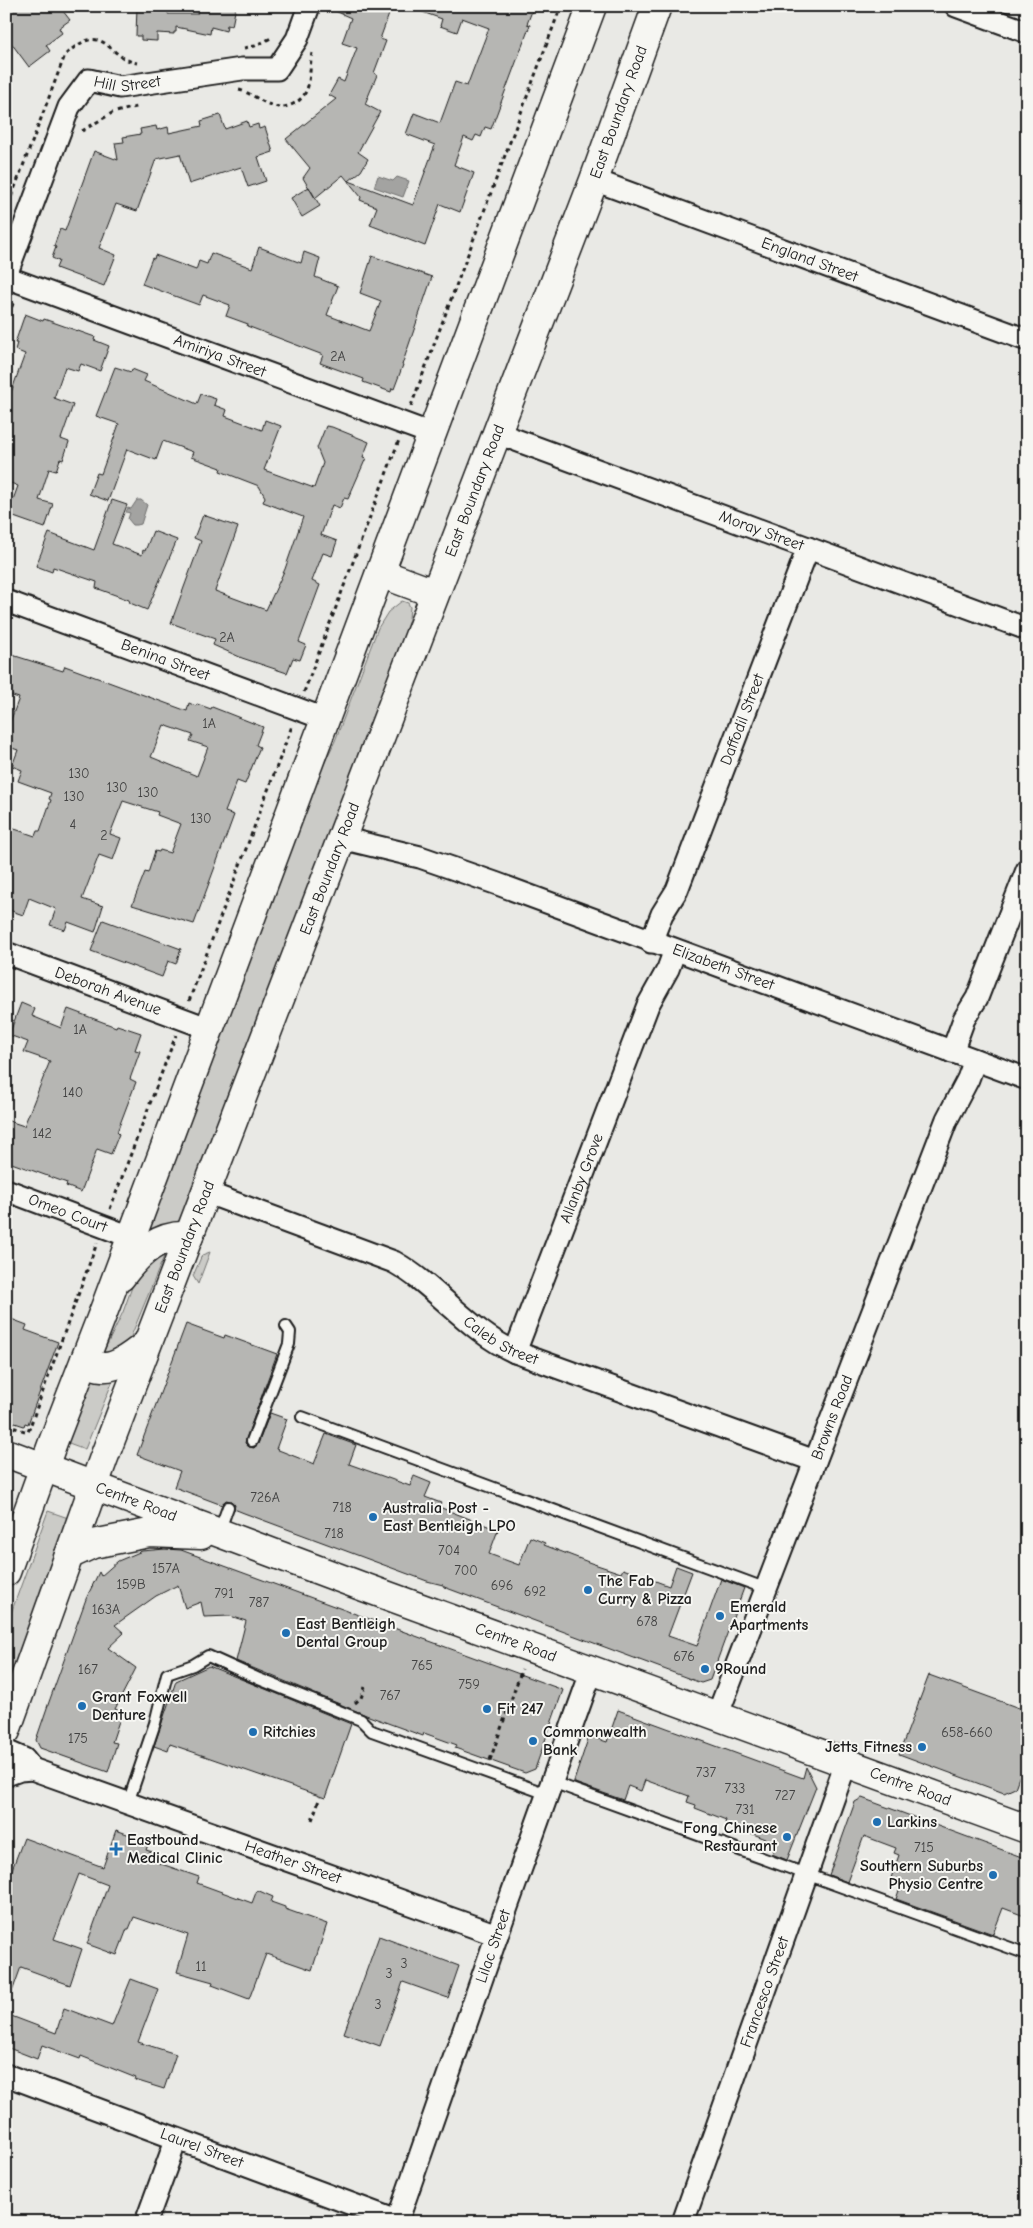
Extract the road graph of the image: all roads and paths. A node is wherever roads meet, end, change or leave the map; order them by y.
1 (309, 6) edge
2 (592, 6) edge
3 (657, 6) edge
4 (956, 6) edge
5 (1027, 32) edge
6 (313, 52) dead end
7 (237, 90) dead end
8 (143, 106) dead end
9 (78, 136) dead end
10 (594, 180) junction
11 (11, 278) edge
12 (6, 322) edge
13 (1027, 340) edge
14 (496, 433) junction
15 (432, 434) junction
16 (808, 548) junction
17 (380, 573) junction
18 (434, 593) junction
19 (6, 601) edge
20 (1027, 629) edge
21 (325, 719) junction
22 (344, 830) junction
23 (1027, 870) edge
24 (663, 946) junction
25 (6, 953) edge
26 (210, 1028) junction
27 (963, 1056) junction
28 (1027, 1079) edge
29 (6, 1190) edge
30 (204, 1192) junction
31 (189, 1236) junction
32 (131, 1237) junction
33 (106, 1305) junction
34 (286, 1326) dead end
35 (147, 1344) junction
36 (515, 1352) junction
37 (85, 1360) junction
38 (302, 1418) dead end
39 (6, 1425) edge
40 (28, 1432) dead end
41 (252, 1441) dead end
42 (6, 1453) edge
43 (815, 1461) junction
44 (44, 1468) junction
45 (6, 1484) edge
46 (94, 1486) junction
47 (6, 1488) edge
48 (228, 1507) dead end
49 (223, 1535) junction
50 (69, 1555) junction
51 (6, 1572) edge
52 (767, 1589) junction
53 (523, 1669) dead end
54 (592, 1670) junction
55 (717, 1716) junction
56 (6, 1731) edge
57 (6, 1751) edge
58 (846, 1763) junction
59 (32, 1769) junction
60 (486, 1772) junction
61 (6, 1775) edge
62 (550, 1788) junction
63 (320, 1797) dead end
64 (128, 1803) junction
65 (312, 1820) dead end
66 (1026, 1826) edge
67 (806, 1875) junction
68 (497, 1935) junction
69 (1027, 1954) edge
70 (6, 2075) edge
71 (176, 2140) junction
72 (397, 2221) edge
73 (146, 2222) edge
74 (682, 2222) edge

1 - 11 street, Hill Street
2 - 15 main road
3 - 10 main road, East Boundary Road
4 - 5 street
6 - 7 path
8 - 9 path
10 - 13 street, England Street
10 - 14 main road, East Boundary Road
11 - 12 path
11 - 15 street, Amiriya Street
14 - 16 street, Moray Street
14 - 18 main road, East Boundary Road
15 - 17 main road
16 - 20 street, Moray Street
16 - 24 street, Daffodil Street
17 - 18 main road
17 - 21 main road
18 - 22 main road, East Boundary Road
19 - 21 street, Benina Street
21 - 26 main road
22 - 24 street, Elizabeth Street
22 - 30 main road, East Boundary Road
23 - 27 street, Browns Road
24 - 27 street, Elizabeth Street
24 - 36 street, Allanby Grove
25 - 26 street, Deborah Avenue
26 - 32 main road
27 - 28 street, Elizabeth Street
27 - 43 street, Browns Road
29 - 32 street, Omeo Court
30 - 31 main road, East Boundary Road
30 - 36 street, Caleb Street
31 - 33 main road
31 - 35 main road, East Boundary Road
32 - 33 main road
33 - 37 main road
34 - 41 lane
35 - 37 main road
35 - 46 main road, East Boundary Road
36 - 43 street, Caleb Street
37 - 44 main road
38 - 52 lane
39 - 40 path
42 - 44 main road, Centre Road
43 - 52 street, Browns Road
44 - 46 main road, Centre Road
44 - 51 main road
45 - 47 path
46 - 49 main road, Centre Road
46 - 50 main road, East Boundary Road
48 - 49 lane
49 - 50 main road
49 - 54 main road, Centre Road
50 - 56 main road, East Boundary Road
52 - 55 street, Browns Road
53 - 60 path
54 - 55 main road, Centre Road
54 - 62 street, Lilac Street
55 - 58 main road, Centre Road
57 - 59 street, Heather Street
58 - 66 main road, Centre Road
58 - 67 street, Francesco Street
59 - 61 street
59 - 64 street, Heather Street
60 - 62 lane
60 - 64 lane
62 - 67 lane
62 - 68 street, Lilac Street
63 - 65 path
64 - 68 street, Heather Street
67 - 69 lane
67 - 74 street, Francesco Street
68 - 72 street, Lilac Street
70 - 71 street, Laurel Street
71 - 72 street, Laurel Street
71 - 73 street

